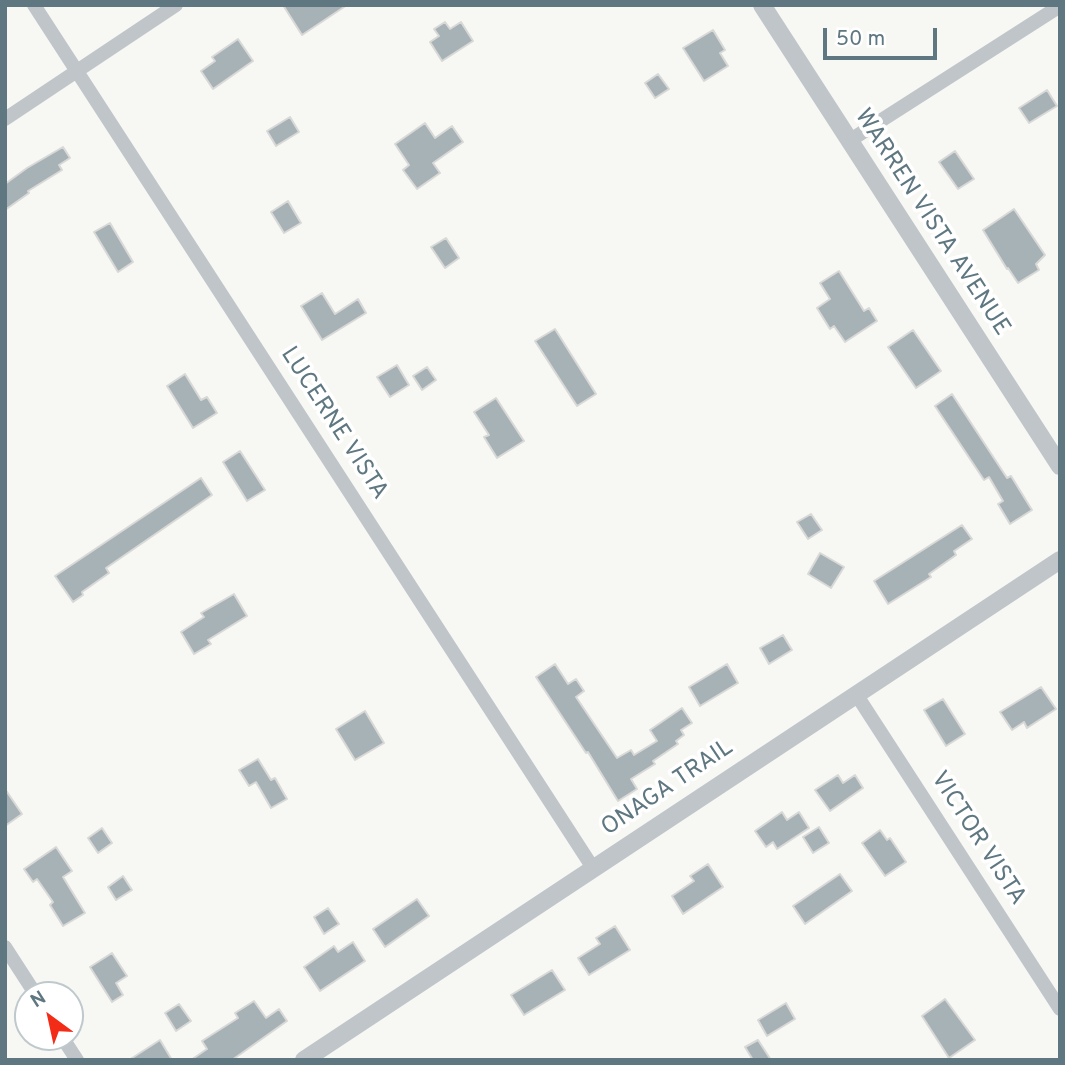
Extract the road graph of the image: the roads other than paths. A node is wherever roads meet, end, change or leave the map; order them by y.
1 (34, 5) edge
2 (176, 5) edge
3 (762, 5) edge
4 (1060, 6) edge
5 (76, 71) junction
6 (5, 119) edge
7 (849, 141) junction
8 (1060, 466) edge
9 (1060, 560) edge
10 (856, 694) junction
11 (593, 868) junction
12 (5, 947) edge
13 (27, 981) edge
14 (1060, 1009) edge
15 (303, 1060) edge

1 - 5 street, LUCERNE VISTA
2 - 5 street
3 - 7 street, WARREN VISTA AVENUE
4 - 7 street
5 - 6 street
5 - 11 street, LUCERNE VISTA
7 - 8 street, WARREN VISTA AVENUE
9 - 10 street, ONAGA TRAIL
10 - 11 street, ONAGA TRAIL
10 - 14 street, VICTOR VISTA
11 - 15 street, ONAGA TRAIL
12 - 13 street

